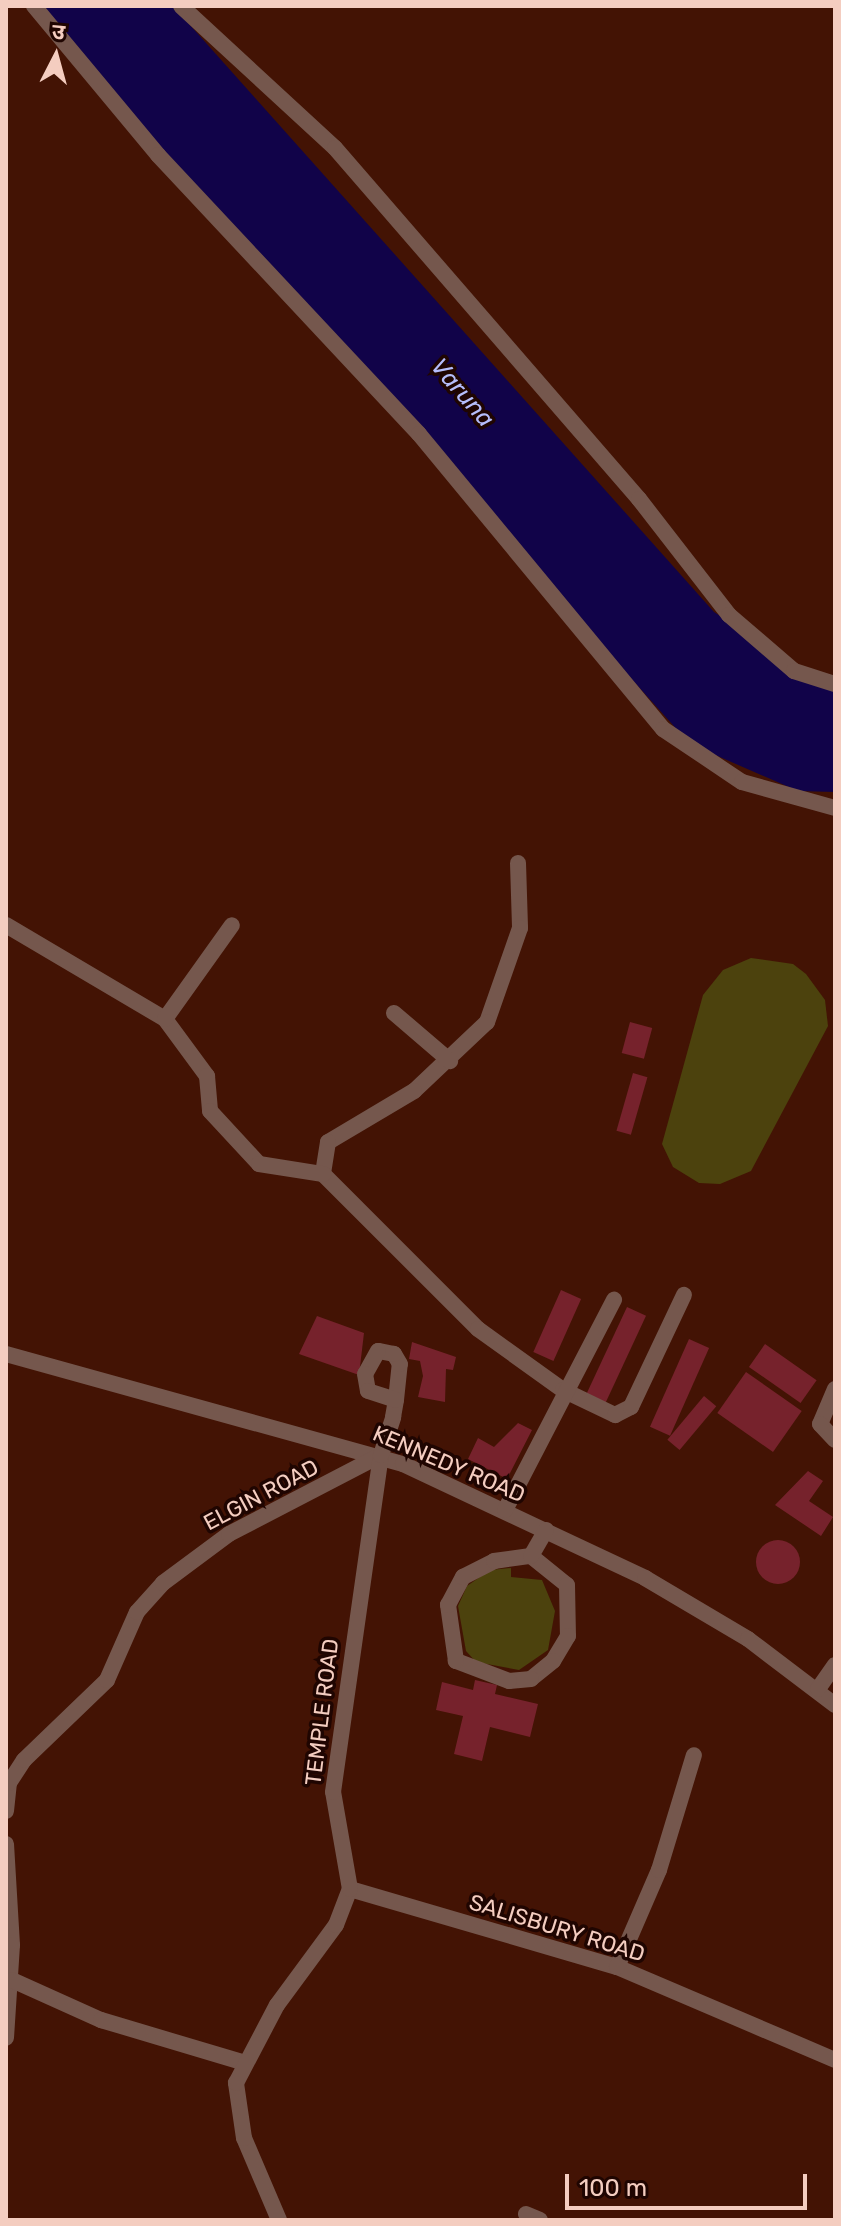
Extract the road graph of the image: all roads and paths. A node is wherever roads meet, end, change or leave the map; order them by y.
1 (34, 6) edge
2 (181, 6) edge
3 (835, 684) edge
4 (835, 808) edge
5 (518, 863) dead end
6 (6, 925) edge
7 (232, 925) dead end
8 (394, 1013) dead end
9 (165, 1019) junction
10 (450, 1061) junction
11 (323, 1174) junction
12 (684, 1295) dead end
13 (614, 1300) dead end
14 (6, 1354) edge
15 (835, 1389) edge
16 (563, 1390) junction
17 (396, 1400) dead end
18 (835, 1440) edge
19 (381, 1455) junction
20 (505, 1510) junction
21 (546, 1530) junction
22 (531, 1556) junction
23 (835, 1665) edge
24 (818, 1689) junction
25 (835, 1705) edge
26 (694, 1755) dead end
27 (6, 1811) edge
28 (6, 1844) edge
29 (350, 1889) junction
30 (617, 1967) junction
31 (12, 1980) junction
32 (6, 2038) edge
33 (835, 2060) edge
34 (242, 2062) junction
35 (279, 2220) edge

1 - 4 street
2 - 3 street
5 - 10 street
6 - 9 street
7 - 9 street
8 - 10 street
9 - 11 street
10 - 11 street
11 - 16 street
12 - 16 street
13 - 16 street
14 - 19 street, KENNEDY ROAD
15 - 18 street
16 - 20 street
17 - 19 street, TEMPLE ROAD
19 - 20 street, KENNEDY ROAD
19 - 27 street, ELGIN ROAD
19 - 29 street, TEMPLE ROAD
20 - 21 street, KENNEDY ROAD
21 - 22 street
21 - 24 street, KENNEDY ROAD
22 - 22 street
23 - 24 street
24 - 25 street, KENNEDY ROAD
26 - 30 street
28 - 31 street
29 - 30 street, SALISBURY ROAD
29 - 34 street
30 - 33 street, SALISBURY ROAD
31 - 32 street
31 - 34 street
34 - 35 street

